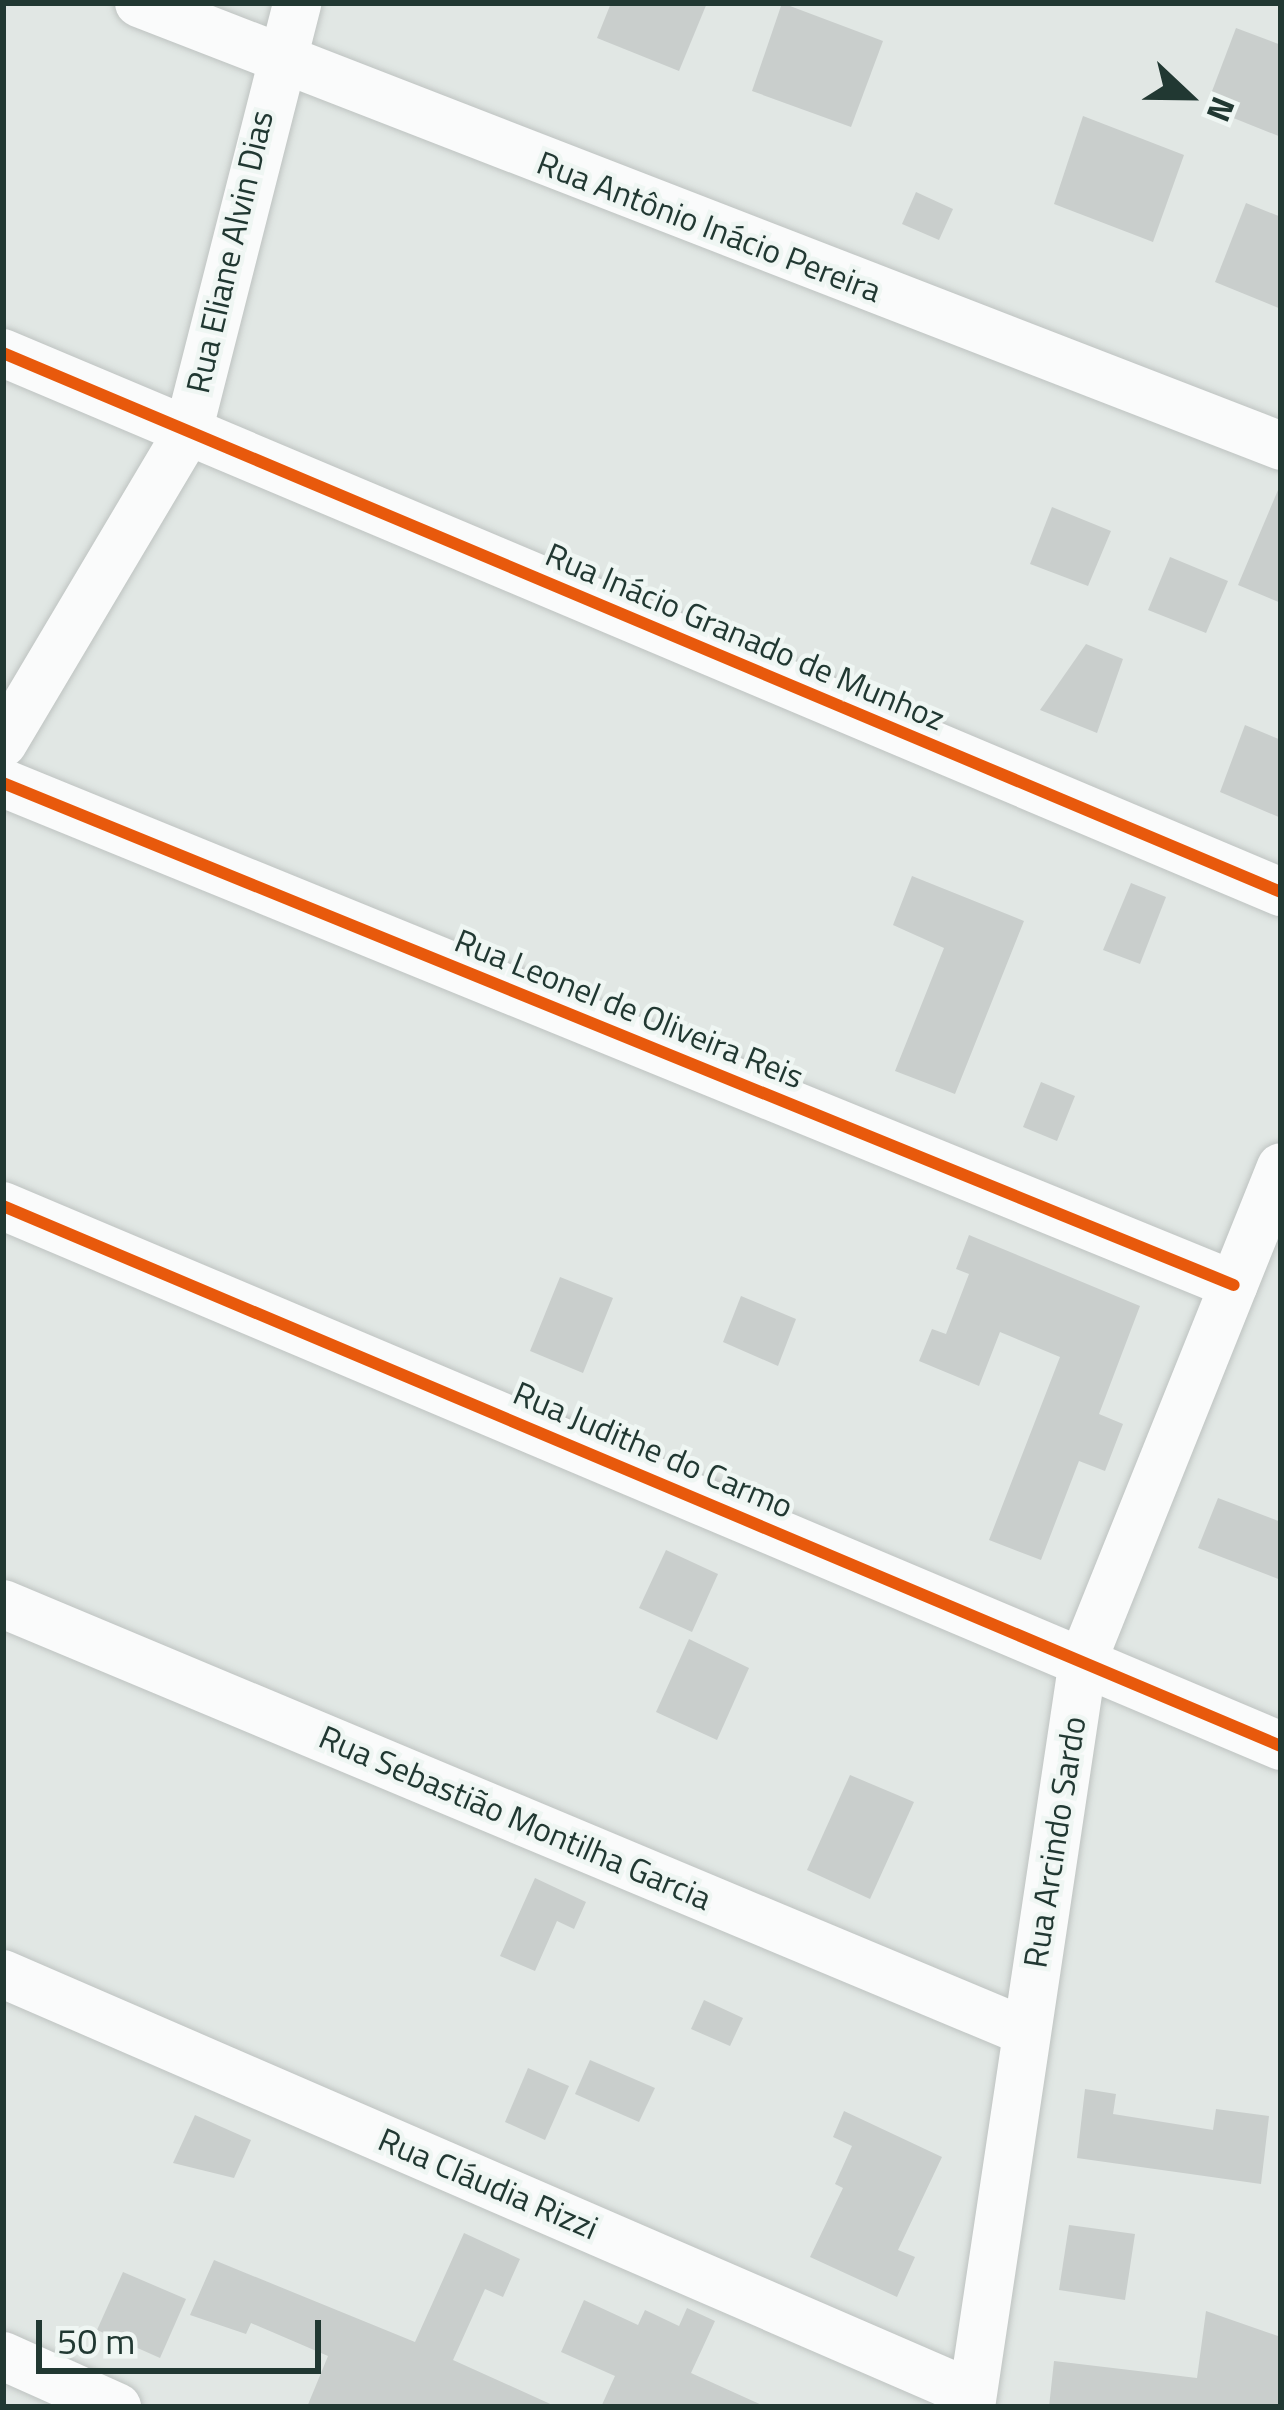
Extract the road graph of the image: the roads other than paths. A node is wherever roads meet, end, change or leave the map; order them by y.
1 (139, 3) edge
2 (297, 3) edge
3 (274, 60) junction
4 (3, 353) edge
5 (188, 432) junction
6 (1281, 446) edge
7 (3, 743) edge
8 (3, 783) edge
9 (1281, 892) edge
10 (1281, 1168) edge
11 (3, 1206) edge
12 (1234, 1285) junction
13 (3, 1604) edge
14 (1083, 1660) junction
15 (1281, 1746) edge
16 (3, 1974) edge
17 (1026, 2032) junction
18 (3, 2356) edge
19 (972, 2401) edge
20 (117, 2407) edge

1 - 3 street, Rua Antônio Inácio Pereira
2 - 3 street, Rua Eliane Alvin Dias
3 - 5 street, Rua Eliane Alvin Dias
3 - 6 street, Rua Antônio Inácio Pereira
4 - 5 street, Rua Inácio Granado de Munhoz
5 - 7 street, Rua Eliane Alvin Dias
5 - 9 street, Rua Inácio Granado de Munhoz
8 - 12 street, Rua Leonel de Oliveira Reis
10 - 12 street, Rua Arcindo Sardo
11 - 14 street, Rua Judithe do Carmo
12 - 14 street, Rua Arcindo Sardo
13 - 17 street, Rua Sebastião Montilha Garcia
14 - 15 street, Rua Judithe do Carmo
14 - 17 street, Rua Arcindo Sardo
16 - 19 street, Rua Cláudia Rizzi
17 - 19 street, Rua Arcindo Sardo
18 - 20 street

